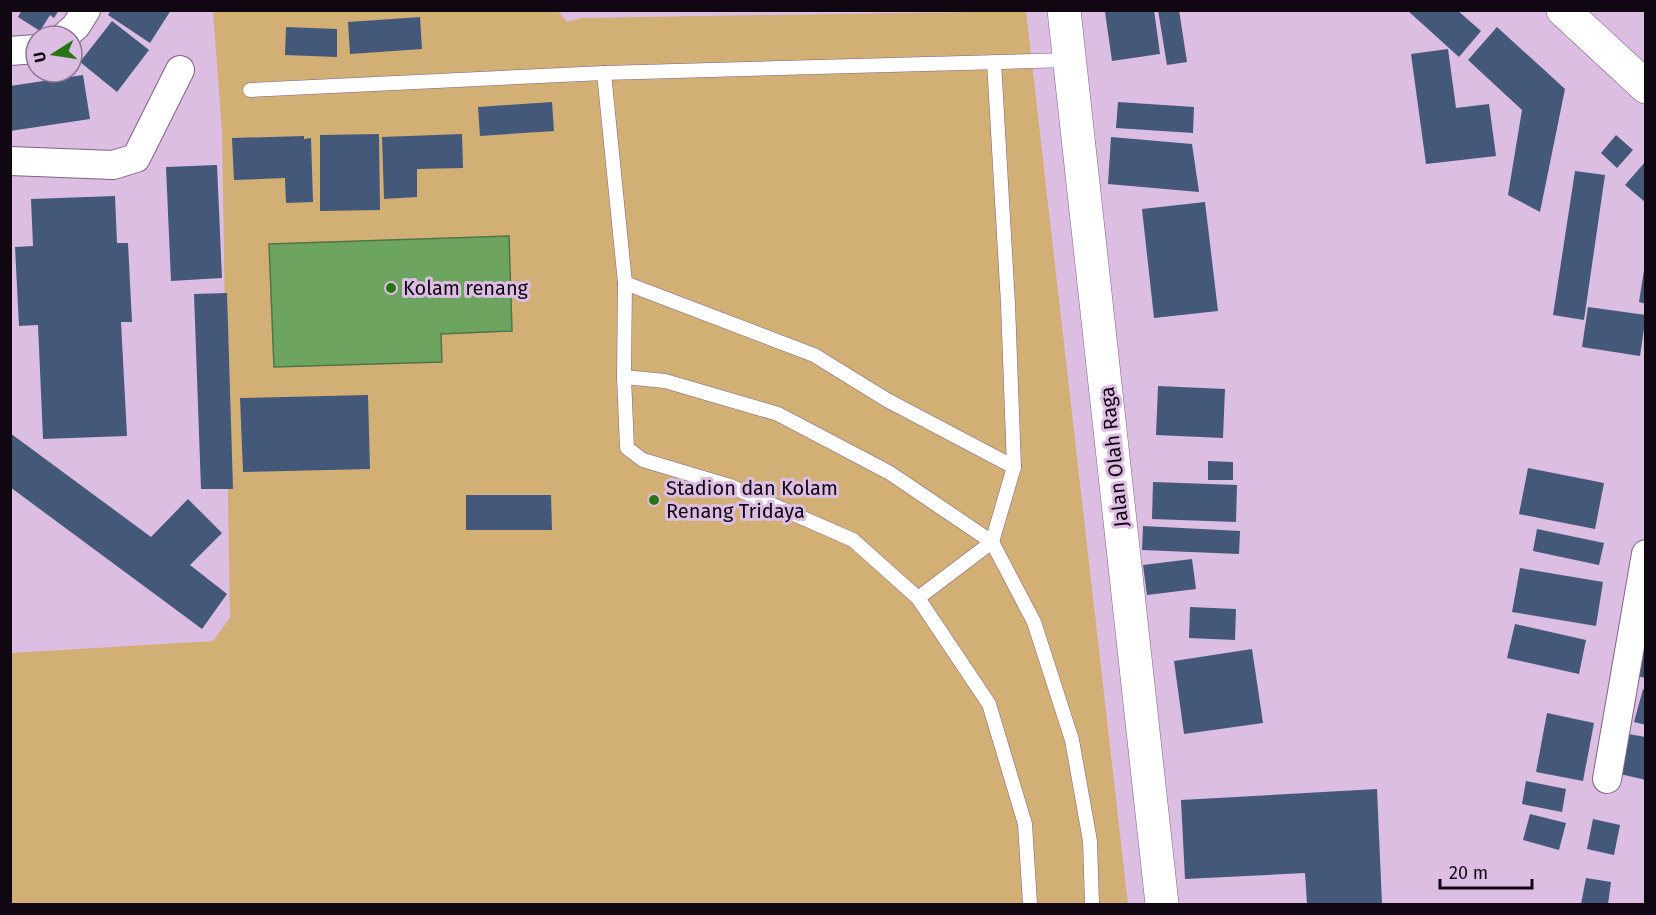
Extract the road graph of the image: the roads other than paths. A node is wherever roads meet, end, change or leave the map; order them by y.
1 (86, 10) edge
2 (1064, 10) edge
3 (1563, 10) edge
4 (77, 24) edge
5 (1069, 60) junction
6 (994, 62) junction
7 (180, 70) dead end
8 (604, 73) junction
9 (1646, 87) edge
10 (250, 90) dead end
11 (10, 161) edge
12 (625, 283) junction
13 (624, 377) junction
14 (1014, 467) junction
15 (992, 542) junction
16 (1646, 554) edge
17 (918, 598) junction
18 (1607, 779) dead end
19 (1030, 904) edge
20 (1092, 904) edge
21 (1162, 904) edge

1 - 4 street
2 - 5 street, Jalan Olah Raga
3 - 9 street
5 - 6 lane
5 - 21 street, Jalan Olah Raga
6 - 8 lane
6 - 14 lane
7 - 11 street
8 - 10 lane
8 - 12 lane
12 - 13 lane
12 - 14 lane
13 - 15 lane
13 - 17 lane
14 - 15 lane
15 - 17 lane
15 - 20 lane
16 - 18 street
17 - 19 lane

